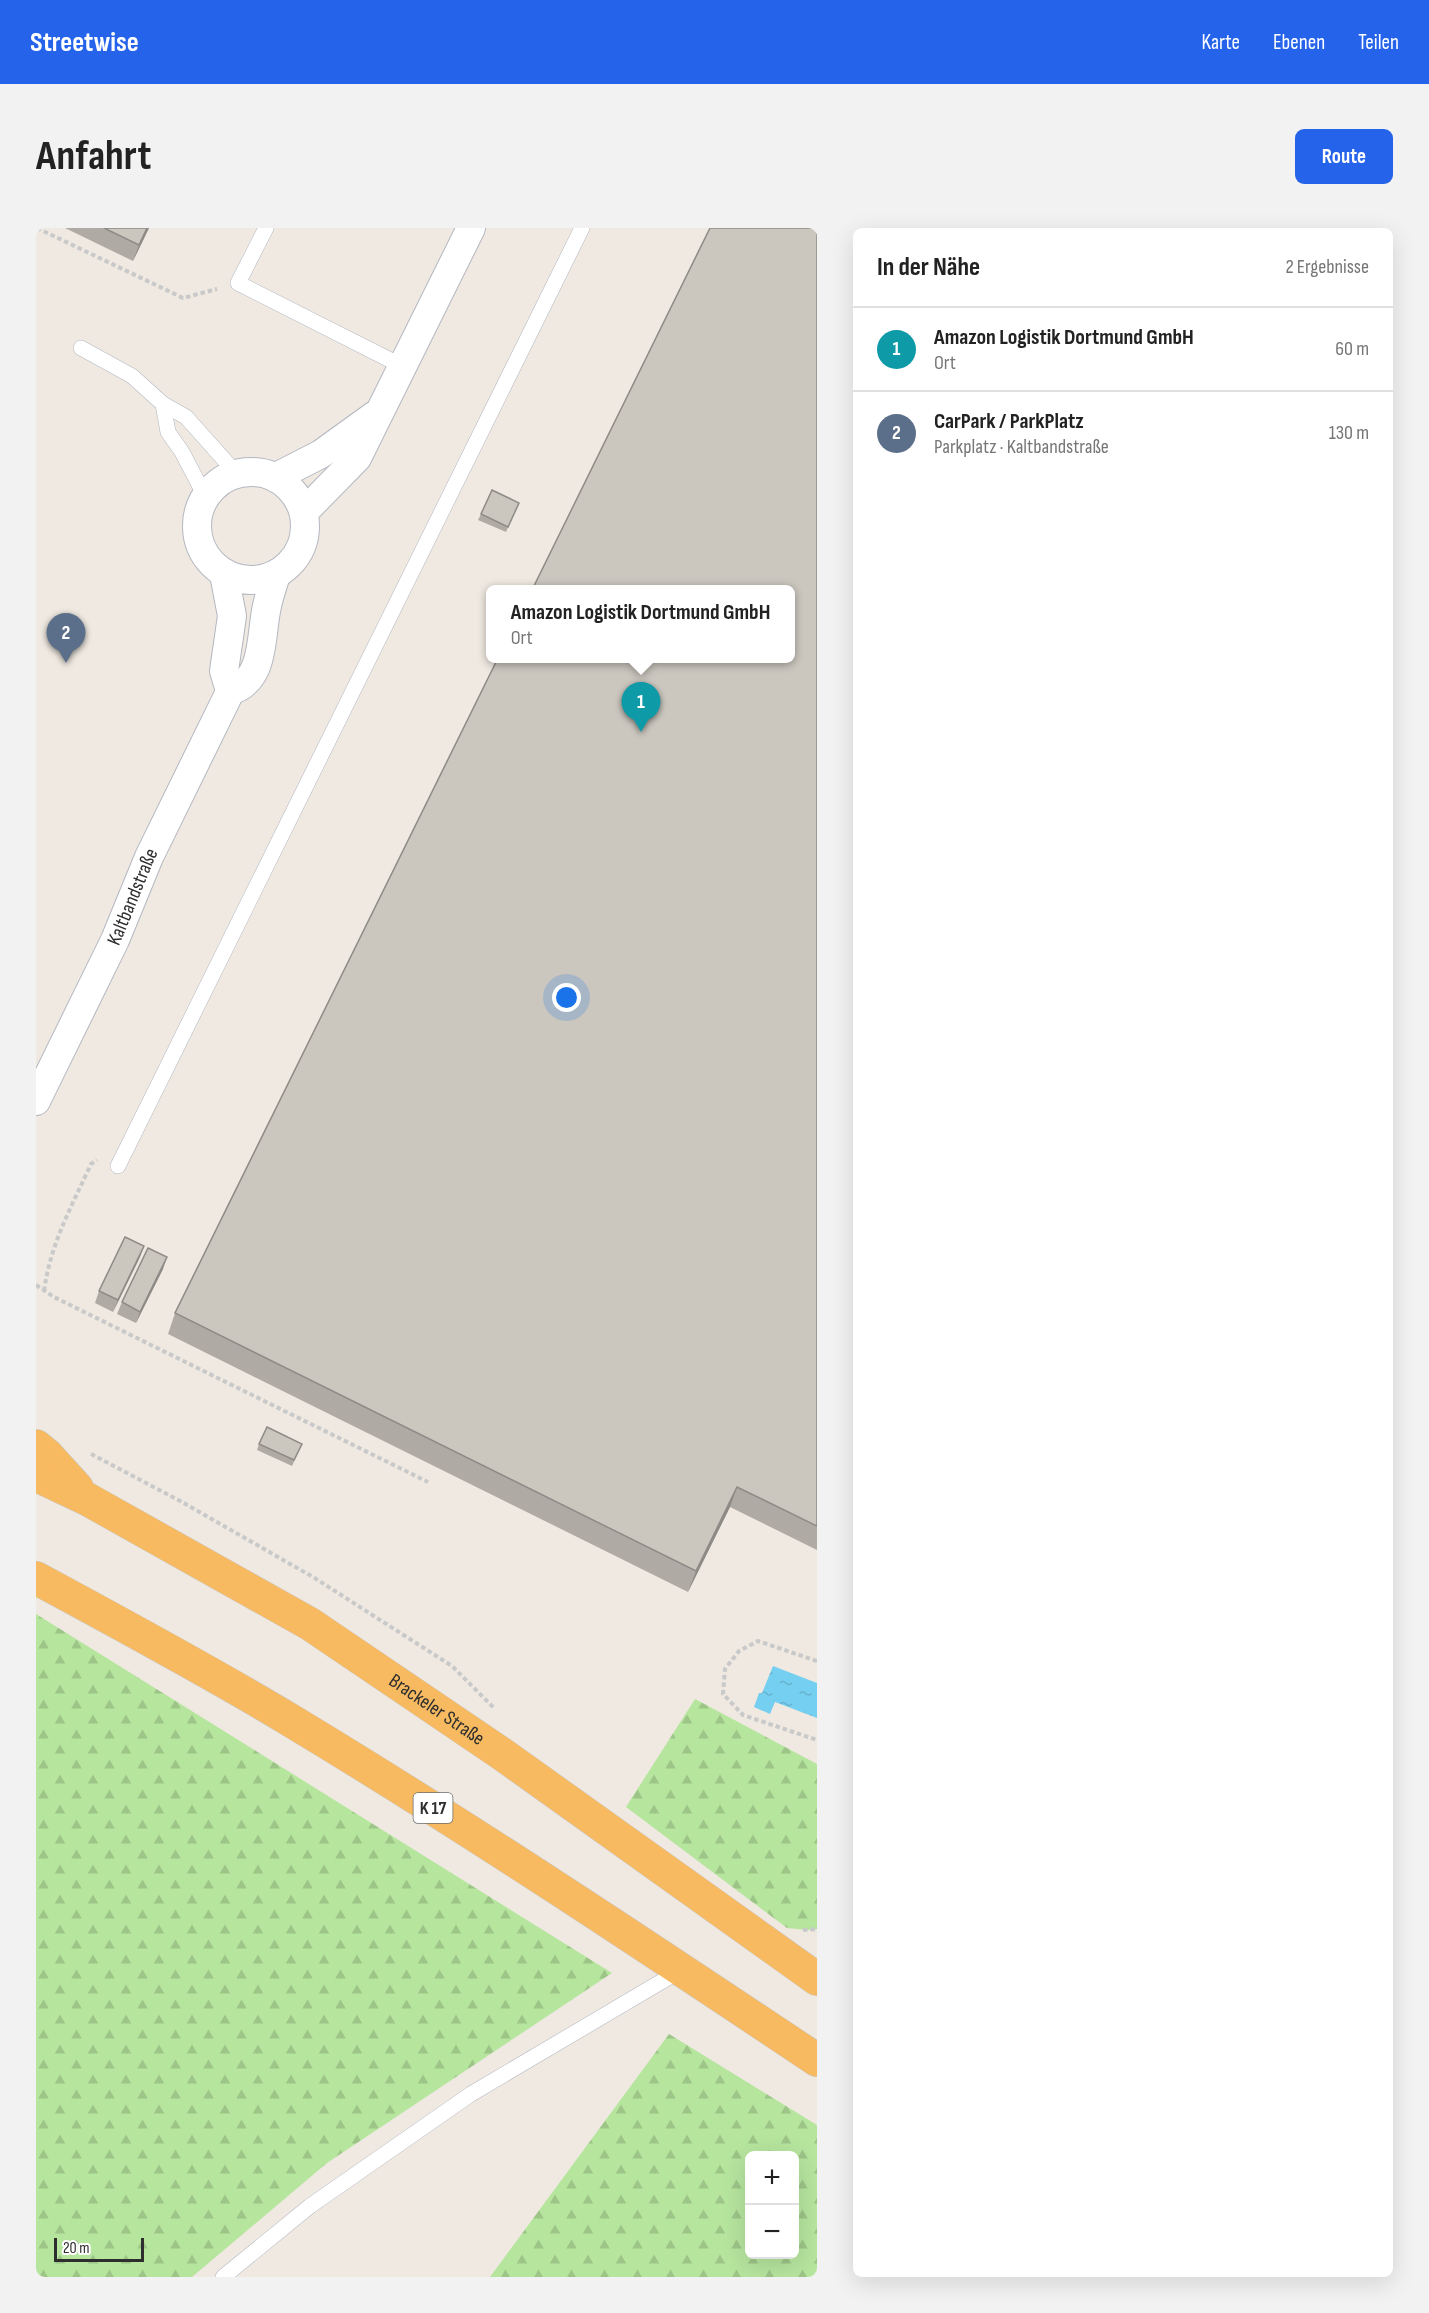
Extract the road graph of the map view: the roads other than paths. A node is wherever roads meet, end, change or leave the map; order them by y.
1 (266, 228) edge
2 (471, 228) edge
3 (582, 228) edge
4 (81, 348) dead end
5 (402, 366) junction
6 (163, 404) junction
7 (379, 412) junction
8 (236, 473) junction
9 (276, 477) junction
10 (204, 496) junction
11 (304, 512) junction
12 (224, 574) junction
13 (276, 575) junction
14 (230, 691) junction
15 (36, 1101) edge
16 (118, 1166) dead end
17 (36, 1446) edge
18 (36, 1475) edge
19 (87, 1499) junction
20 (36, 1578) edge
21 (681, 1970) junction
22 (817, 1979) edge
23 (817, 2060) edge
24 (223, 2277) edge

1 - 5 lane
2 - 5 street
3 - 16 lane
4 - 6 lane
5 - 7 street
6 - 8 lane
6 - 10 lane
7 - 9 street
7 - 11 street
8 - 9 street
8 - 10 street
9 - 11 street
10 - 12 street
11 - 13 street
12 - 13 street
12 - 14 street
13 - 14 street, Kaltbandstraße
14 - 15 street, Kaltbandstraße
17 - 19 highway
18 - 19 highway, Brackeler Straße
19 - 22 highway, Brackeler Straße
20 - 21 highway, K 17
21 - 23 highway, K 17
21 - 24 lane

